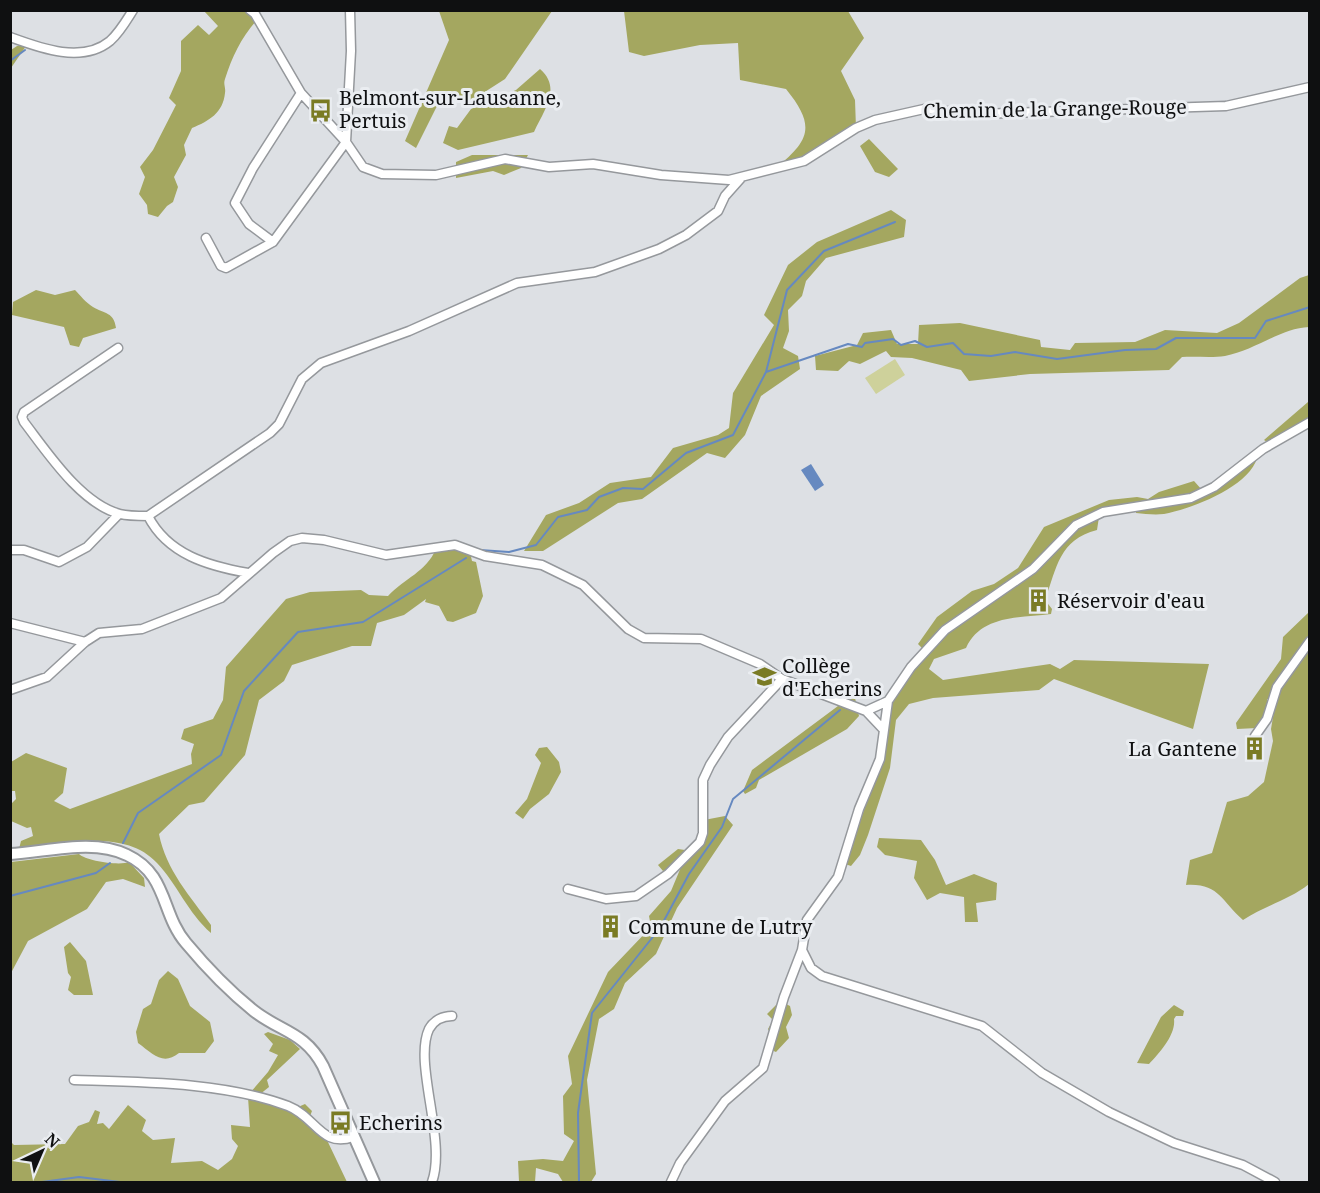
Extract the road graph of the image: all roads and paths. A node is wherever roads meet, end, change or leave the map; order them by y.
1 (133, 10) edge
2 (250, 10) edge
3 (350, 10) edge
4 (10, 37) edge
5 (1310, 87) edge
6 (301, 93) junction
7 (346, 142) junction
8 (741, 178) junction
9 (717, 180) junction
10 (725, 196) junction
11 (206, 238) dead end
12 (273, 242) junction
13 (118, 348) dead end
14 (1310, 422) edge
15 (119, 514) junction
16 (148, 516) junction
17 (10, 550) edge
18 (249, 573) junction
19 (10, 623) edge
20 (1310, 641) edge
21 (85, 642) junction
22 (782, 679) junction
23 (10, 690) edge
24 (888, 701) junction
25 (866, 711) junction
26 (883, 729) junction
27 (1255, 736) dead end
28 (10, 854) edge
29 (568, 889) dead end
30 (802, 950) junction
31 (452, 1016) dead end
32 (74, 1080) dead end
33 (353, 1137) junction
34 (374, 1182) edge
35 (432, 1182) edge
36 (671, 1182) edge
37 (1275, 1182) edge

1 - 4 street
2 - 6 street
3 - 7 street
5 - 8 street, Chemin de la Grange-Rouge
6 - 7 street
6 - 12 street
7 - 9 street, Chemin de la Grange-Rouge
7 - 12 street
8 - 9 street, Chemin de la Grange-Rouge
8 - 10 street
9 - 10 street
10 - 16 street
11 - 12 street
13 - 15 street
14 - 24 street
15 - 16 street
15 - 17 street
16 - 18 street
18 - 21 street
18 - 22 street
19 - 21 street
20 - 27 street
21 - 23 street
22 - 25 street
22 - 29 street
24 - 25 street
24 - 26 street
25 - 26 street
26 - 30 street
28 - 33 street
30 - 36 street
30 - 37 street
31 - 35 street
32 - 33 street
33 - 34 street

